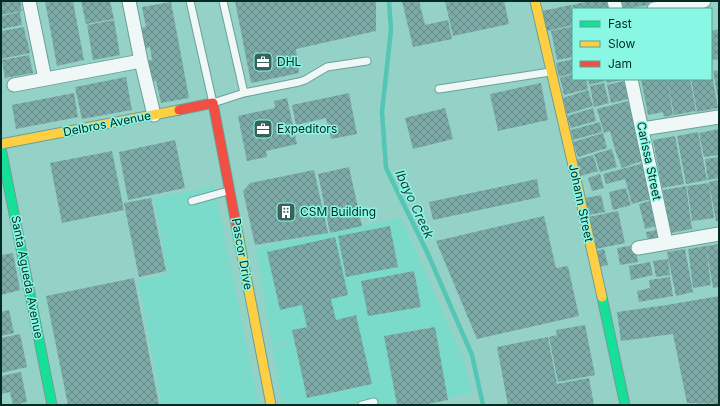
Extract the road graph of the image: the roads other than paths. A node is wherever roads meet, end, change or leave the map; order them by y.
1 (29, 1) edge
2 (129, 1) edge
3 (190, 1) edge
4 (223, 1) edge
5 (535, 1) edge
6 (704, 1) edge
7 (660, 8) edge
8 (141, 61) junction
9 (367, 61) dead end
10 (552, 72) junction
11 (45, 79) junction
12 (631, 80) edge
13 (14, 85) dead end
14 (440, 89) dead end
15 (244, 93) junction
16 (213, 103) junction
17 (154, 114) junction
18 (719, 116) edge
19 (642, 130) junction
20 (1, 144) edge
21 (1, 148) edge
22 (230, 190) junction
23 (192, 201) dead end
24 (719, 234) edge
25 (666, 242) junction
26 (638, 248) dead end
27 (374, 402) dead end
28 (52, 405) edge
29 (271, 405) edge
30 (362, 405) edge
31 (625, 405) edge

1 - 11 street
2 - 8 street
3 - 16 lane
4 - 15 lane
5 - 10 street, Johann Street
6 - 7 street
8 - 11 street
8 - 17 street
9 - 15 lane
10 - 14 lane
10 - 31 street, Johann Street
11 - 13 street
12 - 19 street, Carissa Street
15 - 16 lane
16 - 17 street, Delbros Avenue
16 - 22 street, Pascor Drive
17 - 20 street, Delbros Avenue
18 - 19 street
19 - 25 street, Carissa Street
21 - 28 street, Santa Agueda Avenue
22 - 23 lane
22 - 29 street, Pascor Drive
24 - 25 street
25 - 26 street
27 - 30 lane

